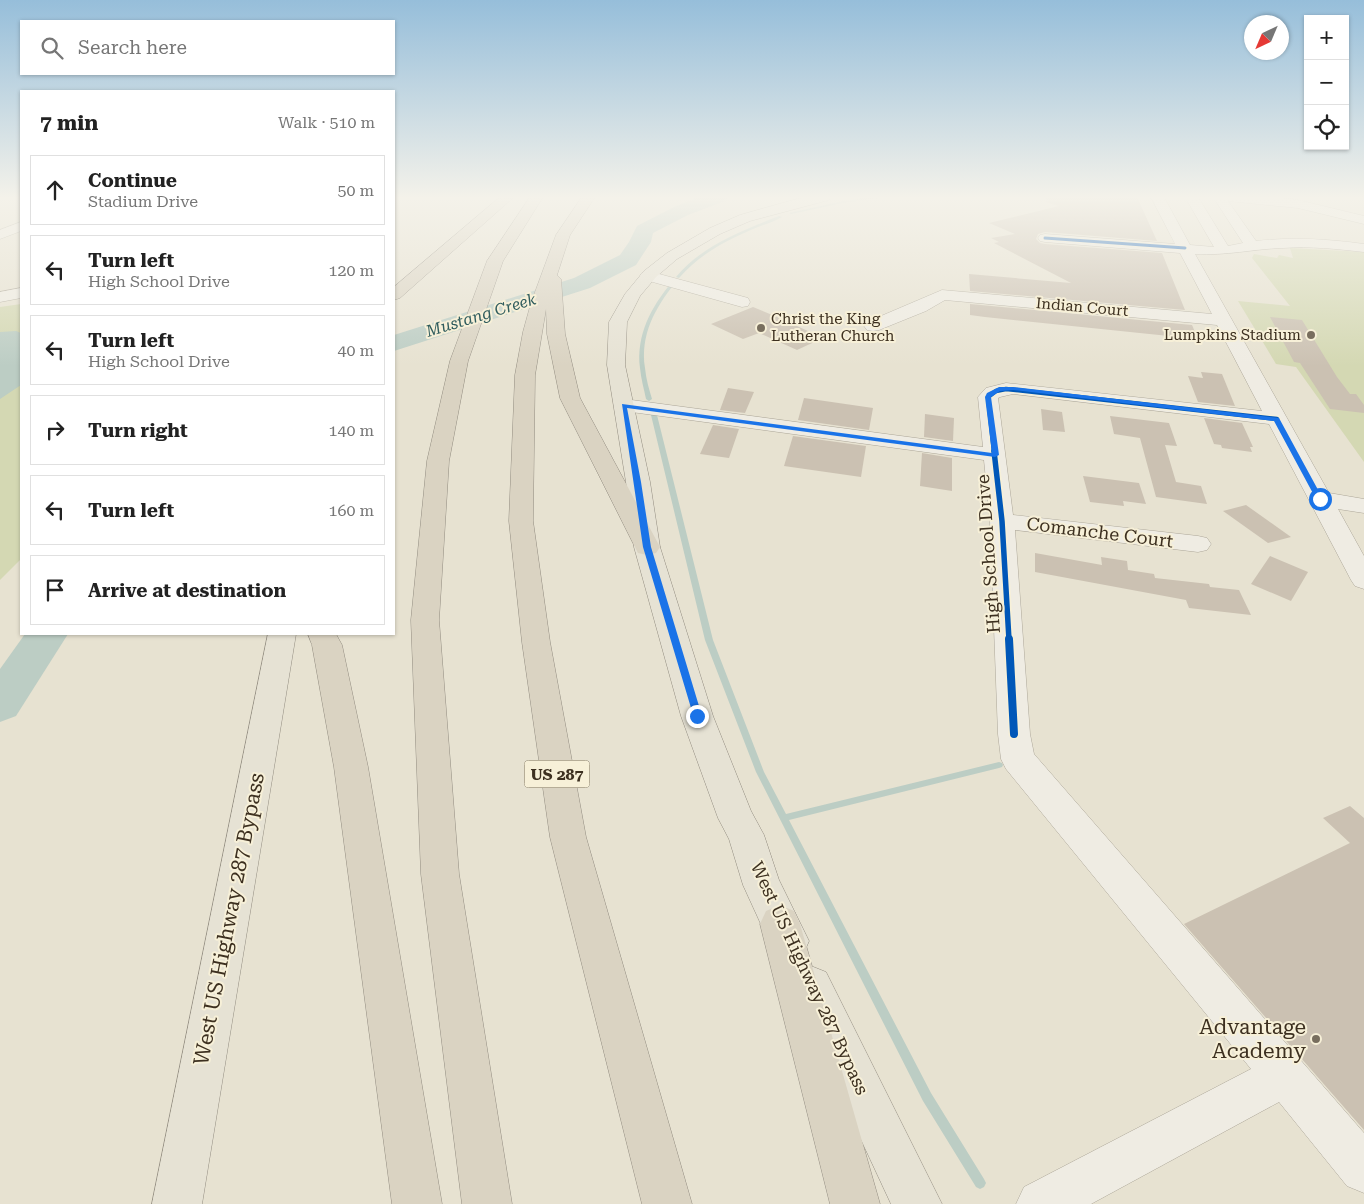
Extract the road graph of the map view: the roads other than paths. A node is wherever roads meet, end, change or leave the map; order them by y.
1 (443, 253) edge
2 (500, 253) edge
3 (557, 253) edge
4 (677, 253) edge
5 (1187, 253) edge
6 (552, 268) junction
7 (648, 276) junction
8 (20, 280) edge
9 (0, 283) edge
10 (20, 294) edge
11 (395, 294) edge
12 (0, 297) edge
13 (742, 302) dead end
14 (1223, 320) junction
15 (873, 326) dead end
16 (544, 329) junction
17 (624, 405) junction
18 (1277, 420) junction
19 (995, 455) junction
20 (1320, 499) junction
21 (1364, 506) edge
22 (1002, 520) junction
23 (1198, 544) dead end
24 (647, 547) junction
25 (1364, 580) edge
26 (282, 635) edge
27 (322, 635) edge
28 (780, 924) junction
29 (1284, 1075) junction
30 (1364, 1169) edge
31 (177, 1204) edge
32 (417, 1204) edge
33 (487, 1204) edge
34 (667, 1204) edge
35 (855, 1204) edge
36 (917, 1204) edge
37 (1041, 1204) edge

1 - 11 highway
2 - 33 highway
3 - 6 highway, US 287
4 - 7 main road, West US Highway 287 Bypass
5 - 14 street
6 - 16 highway
6 - 16 highway, US 287
7 - 13 street
7 - 17 main road, West US Highway 287 Bypass
8 - 9 street
10 - 12 street
14 - 15 street, Indian Court
14 - 18 street
16 - 24 highway
16 - 34 highway, US 287
17 - 19 street
17 - 24 main road, West US Highway 287 Bypass
18 - 19 street, High School Drive
18 - 20 street
19 - 22 street, High School Drive
20 - 21 street
20 - 25 street
22 - 23 street, Comanche Court
22 - 29 street, High School Drive
24 - 28 main road, West US Highway 287 Bypass
26 - 31 main road, West US Highway 287 Bypass
27 - 32 highway
28 - 35 highway
28 - 36 main road, West US Highway 287 Bypass
29 - 30 street, High School Drive
29 - 37 street

